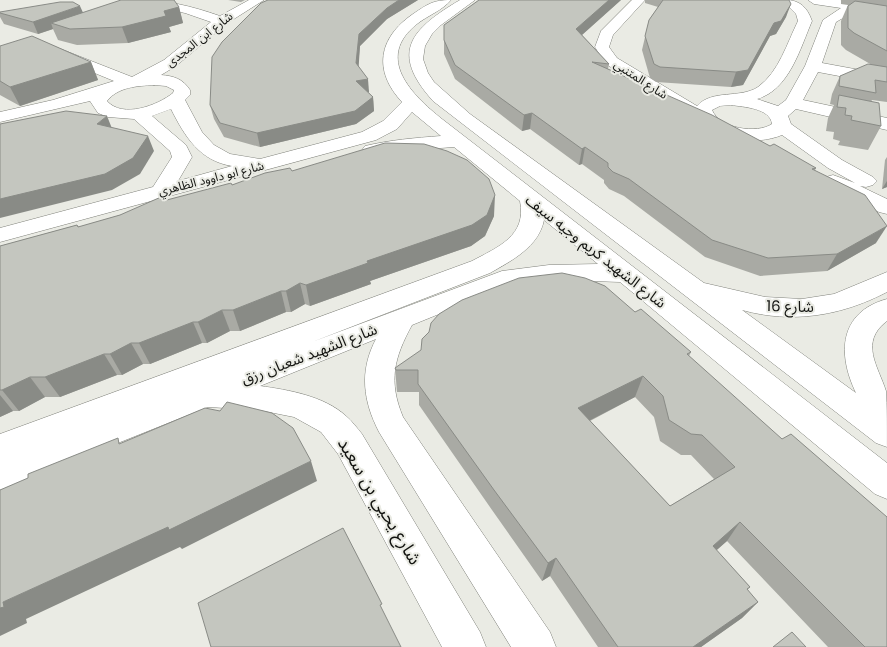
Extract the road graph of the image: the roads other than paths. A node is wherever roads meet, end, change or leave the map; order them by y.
1 (445, 0) edge
2 (469, 0) edge
3 (814, 0) edge
4 (145, 1) edge
5 (783, 1) edge
6 (178, 3) edge
7 (258, 3) edge
8 (645, 4) edge
9 (130, 8) edge
10 (845, 11) junction
11 (887, 11) edge
12 (887, 17) edge
13 (221, 21) junction
14 (633, 28) dead end
15 (49, 37) dead end
16 (31, 43) junction
17 (622, 48) dead end
18 (0, 52) edge
19 (205, 52) dead end
20 (816, 59) junction
21 (887, 72) edge
22 (887, 80) edge
23 (136, 81) junction
24 (182, 86) junction
25 (109, 90) junction
26 (728, 100) junction
27 (412, 102) junction
28 (793, 103) junction
29 (101, 108) junction
30 (138, 114) junction
31 (0, 117) edge
32 (780, 120) junction
33 (887, 124) edge
34 (716, 125) junction
35 (0, 129) edge
36 (458, 141) junction
37 (775, 154) edge
38 (262, 165) junction
39 (811, 171) edge
40 (161, 190) junction
41 (531, 200) junction
42 (886, 204) edge
43 (0, 234) edge
44 (0, 254) edge
45 (627, 274) junction
46 (887, 280) edge
47 (690, 286) junction
48 (887, 308) edge
49 (402, 318) junction
50 (306, 344) junction
51 (201, 395) junction
52 (887, 420) edge
53 (887, 433) edge
54 (0, 448) edge
55 (0, 475) edge
56 (887, 483) edge
57 (465, 647) edge
58 (535, 647) edge

1 - 27 street, شارع الشهيد كريم وجيه سيف
2 - 47 street, شارع الشهيد كريم وجيه سيف
3 - 11 street
4 - 6 street
4 - 9 street
5 - 10 street
5 - 26 street
6 - 7 street
6 - 13 street
7 - 13 street, شارع ابن المجدى
7 - 19 street, شارع ابن المجدى
8 - 14 street, شارع المتنبي
8 - 34 street, شارع المتنبي
10 - 12 street
10 - 20 street
13 - 23 street, شارع ابن المجدى
15 - 16 street
16 - 18 street
16 - 23 street
17 - 26 street, شارع المتنبي
20 - 21 street
20 - 22 street
20 - 28 street
23 - 24 street
23 - 25 street
24 - 30 street
24 - 38 street
25 - 29 street
25 - 31 street
26 - 32 street, شارع المتنبي
26 - 34 street
27 - 36 street, شارع الشهيد كريم وجيه سيف
27 - 38 street, شارع ابو داوود الظاهري
28 - 32 street
28 - 33 street
29 - 30 street
29 - 35 street
30 - 40 street
32 - 34 street
32 - 42 street
34 - 37 street, شارع المتنبي
36 - 41 street, شارع الشهيد كريم وجيه سيف
36 - 44 street, شارع ابو داوود الظاهري
38 - 40 street, شارع ابو داوود الظاهري
39 - 42 street
40 - 43 street, شارع ابو داوود الظاهري
41 - 45 street, شارع الشهيد كريم وجيه سيف
41 - 50 street, شارع الشهيد شعبان رزق
45 - 49 street, شارع الشهيد شعبان رزق
45 - 56 street, شارع الشهيد كريم وجيه سيف
46 - 47 street, شارع 16
47 - 53 street, شارع الشهيد كريم وجيه سيف
48 - 52 street
49 - 50 street, شارع الشهيد شعبان رزق
49 - 58 street
50 - 51 street, شارع الشهيد شعبان رزق
50 - 54 street, شارع الشهيد شعبان رزق
51 - 55 street, شارع الشهيد شعبان رزق
51 - 57 street, شارع يحيي بن سعيد

